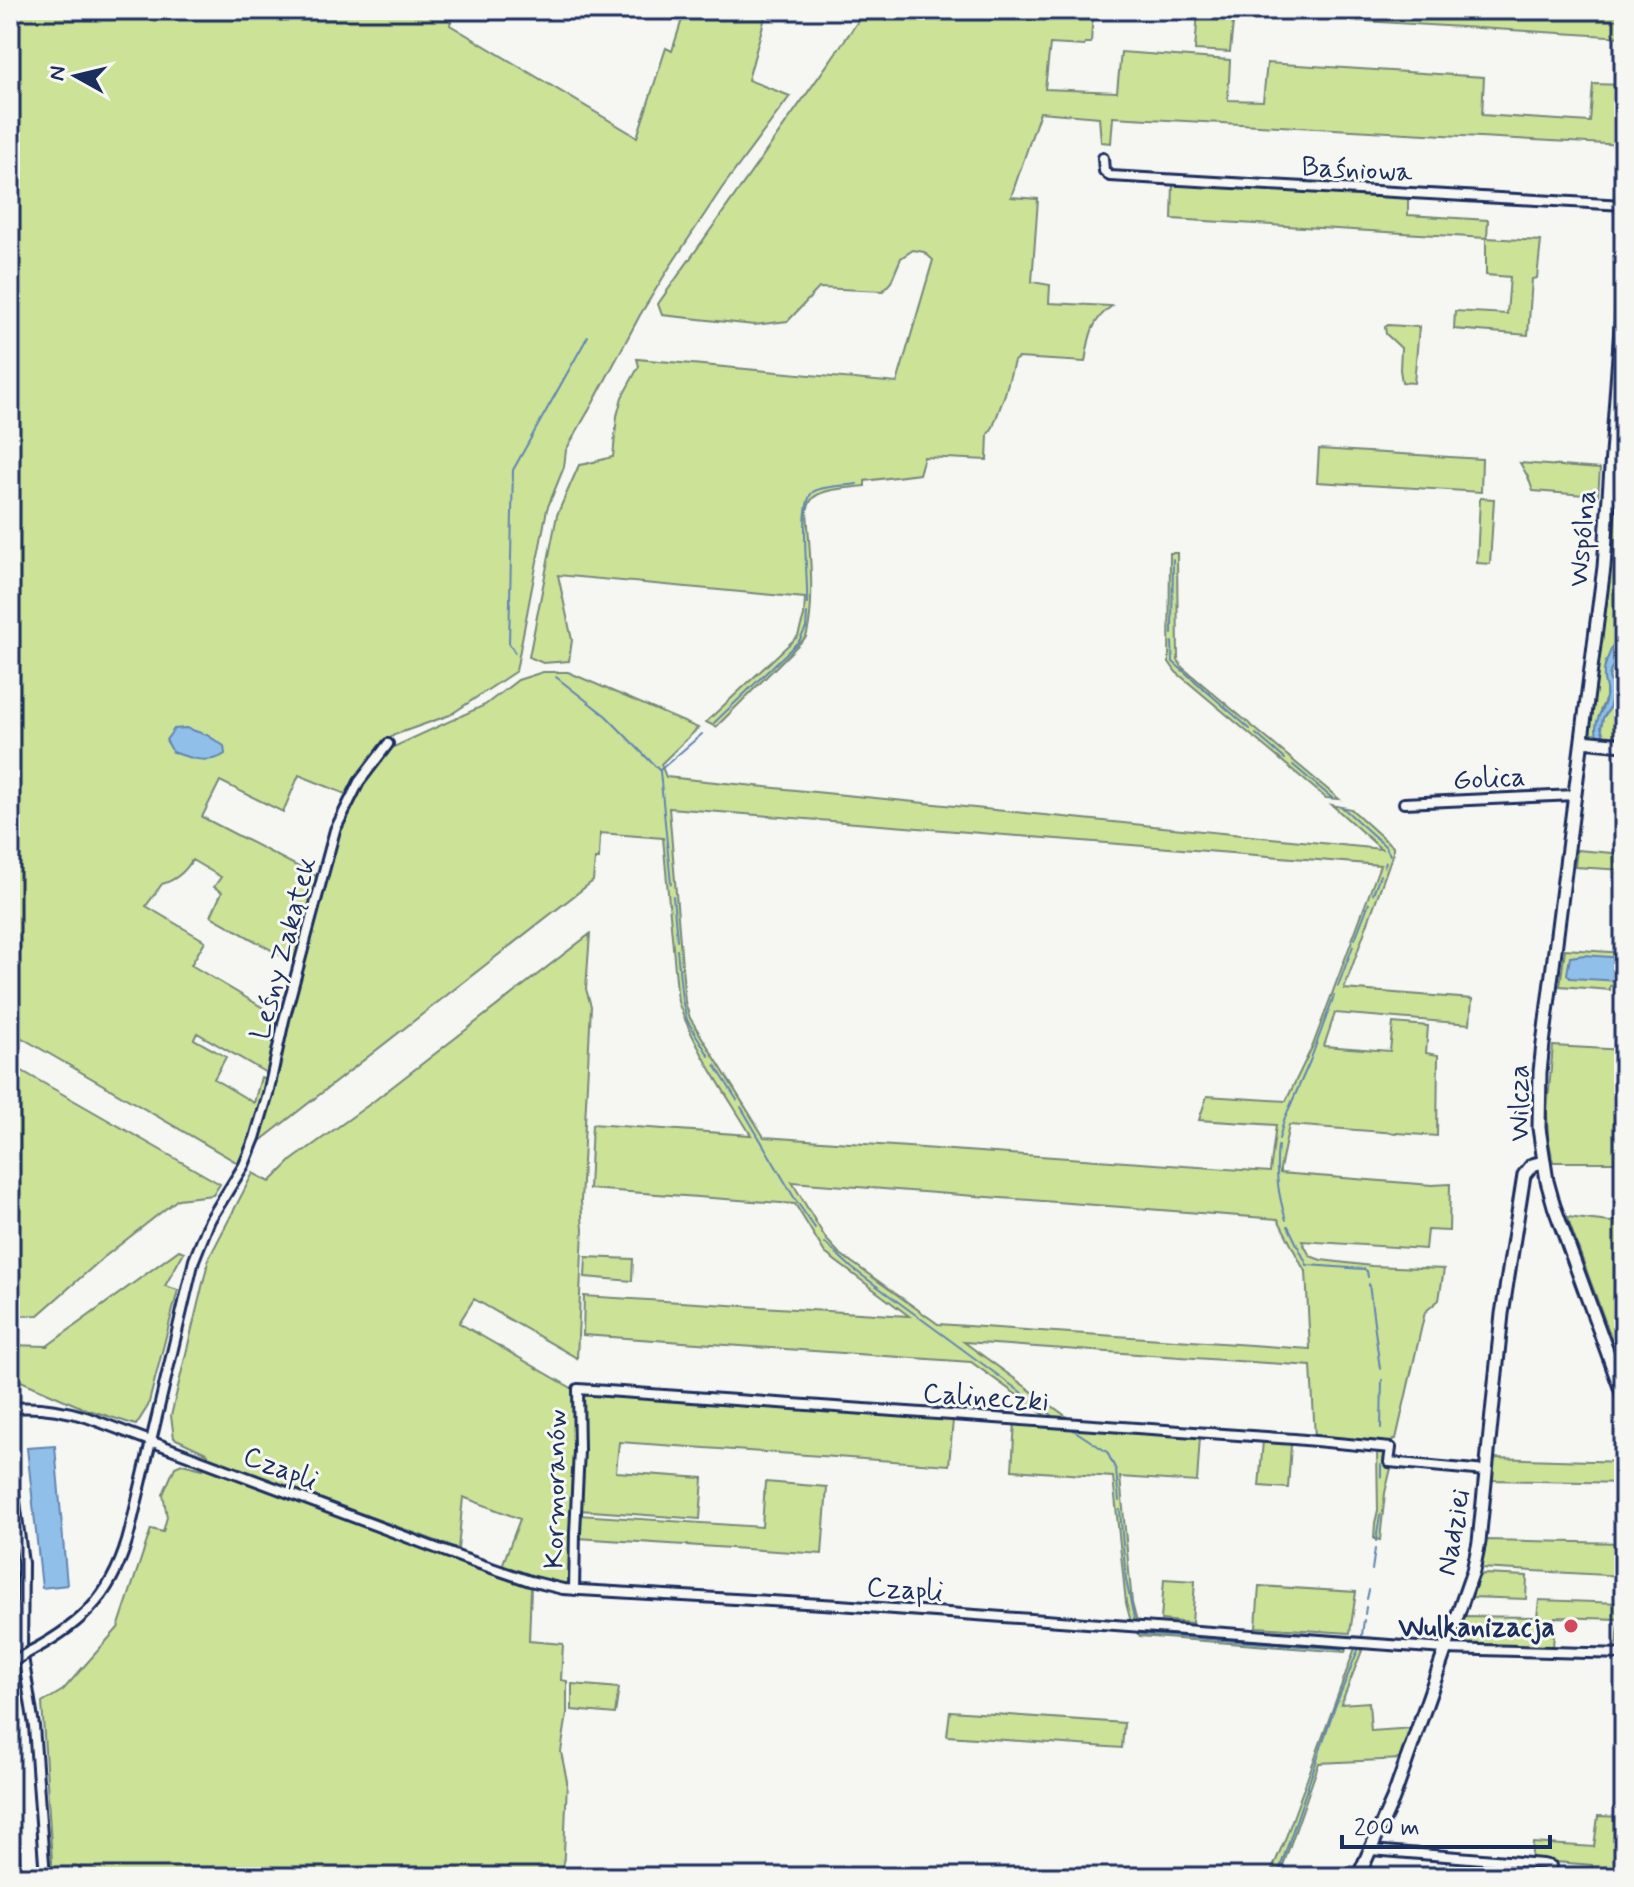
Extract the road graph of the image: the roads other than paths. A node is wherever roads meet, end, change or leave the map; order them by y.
1 (1103, 158) dead end
2 (1624, 205) edge
3 (1624, 285) edge
4 (1587, 742) junction
5 (388, 744) dead end
6 (1624, 745) edge
7 (1575, 795) junction
8 (1404, 803) dead end
9 (1543, 1162) junction
10 (578, 1389) joint
11 (1624, 1398) edge
12 (10, 1408) edge
13 (151, 1441) junction
14 (10, 1463) edge
15 (1486, 1471) junction
16 (574, 1590) junction
17 (1445, 1649) junction
18 (1624, 1654) edge
19 (10, 1663) edge
20 (10, 1839) edge
21 (1371, 1850) junction
22 (12, 1877) edge
23 (45, 1877) edge
24 (1358, 1877) edge
25 (1551, 1877) edge

1 - 2 street, Baśniowa
3 - 4 main road, Wspólna
4 - 6 main road
4 - 7 main road, Wspólna
5 - 13 street, Leśny Zakątek
7 - 8 street, Golica
7 - 9 main road, Wilcza
9 - 11 main road, Wilcza
9 - 15 main road, Nadziei
10 - 15 street, Calineczki
10 - 16 street, Kormoranów
12 - 13 street, Czapli
13 - 16 street, Czapli
13 - 19 street, Leśny Zakątek, bridge
14 - 23 street
15 - 17 main road, Nadziei
16 - 17 street, Czapli
17 - 18 street, Czapli
17 - 21 main road, Nadziei
20 - 22 highway
21 - 24 main road, Nadziei
21 - 25 street

